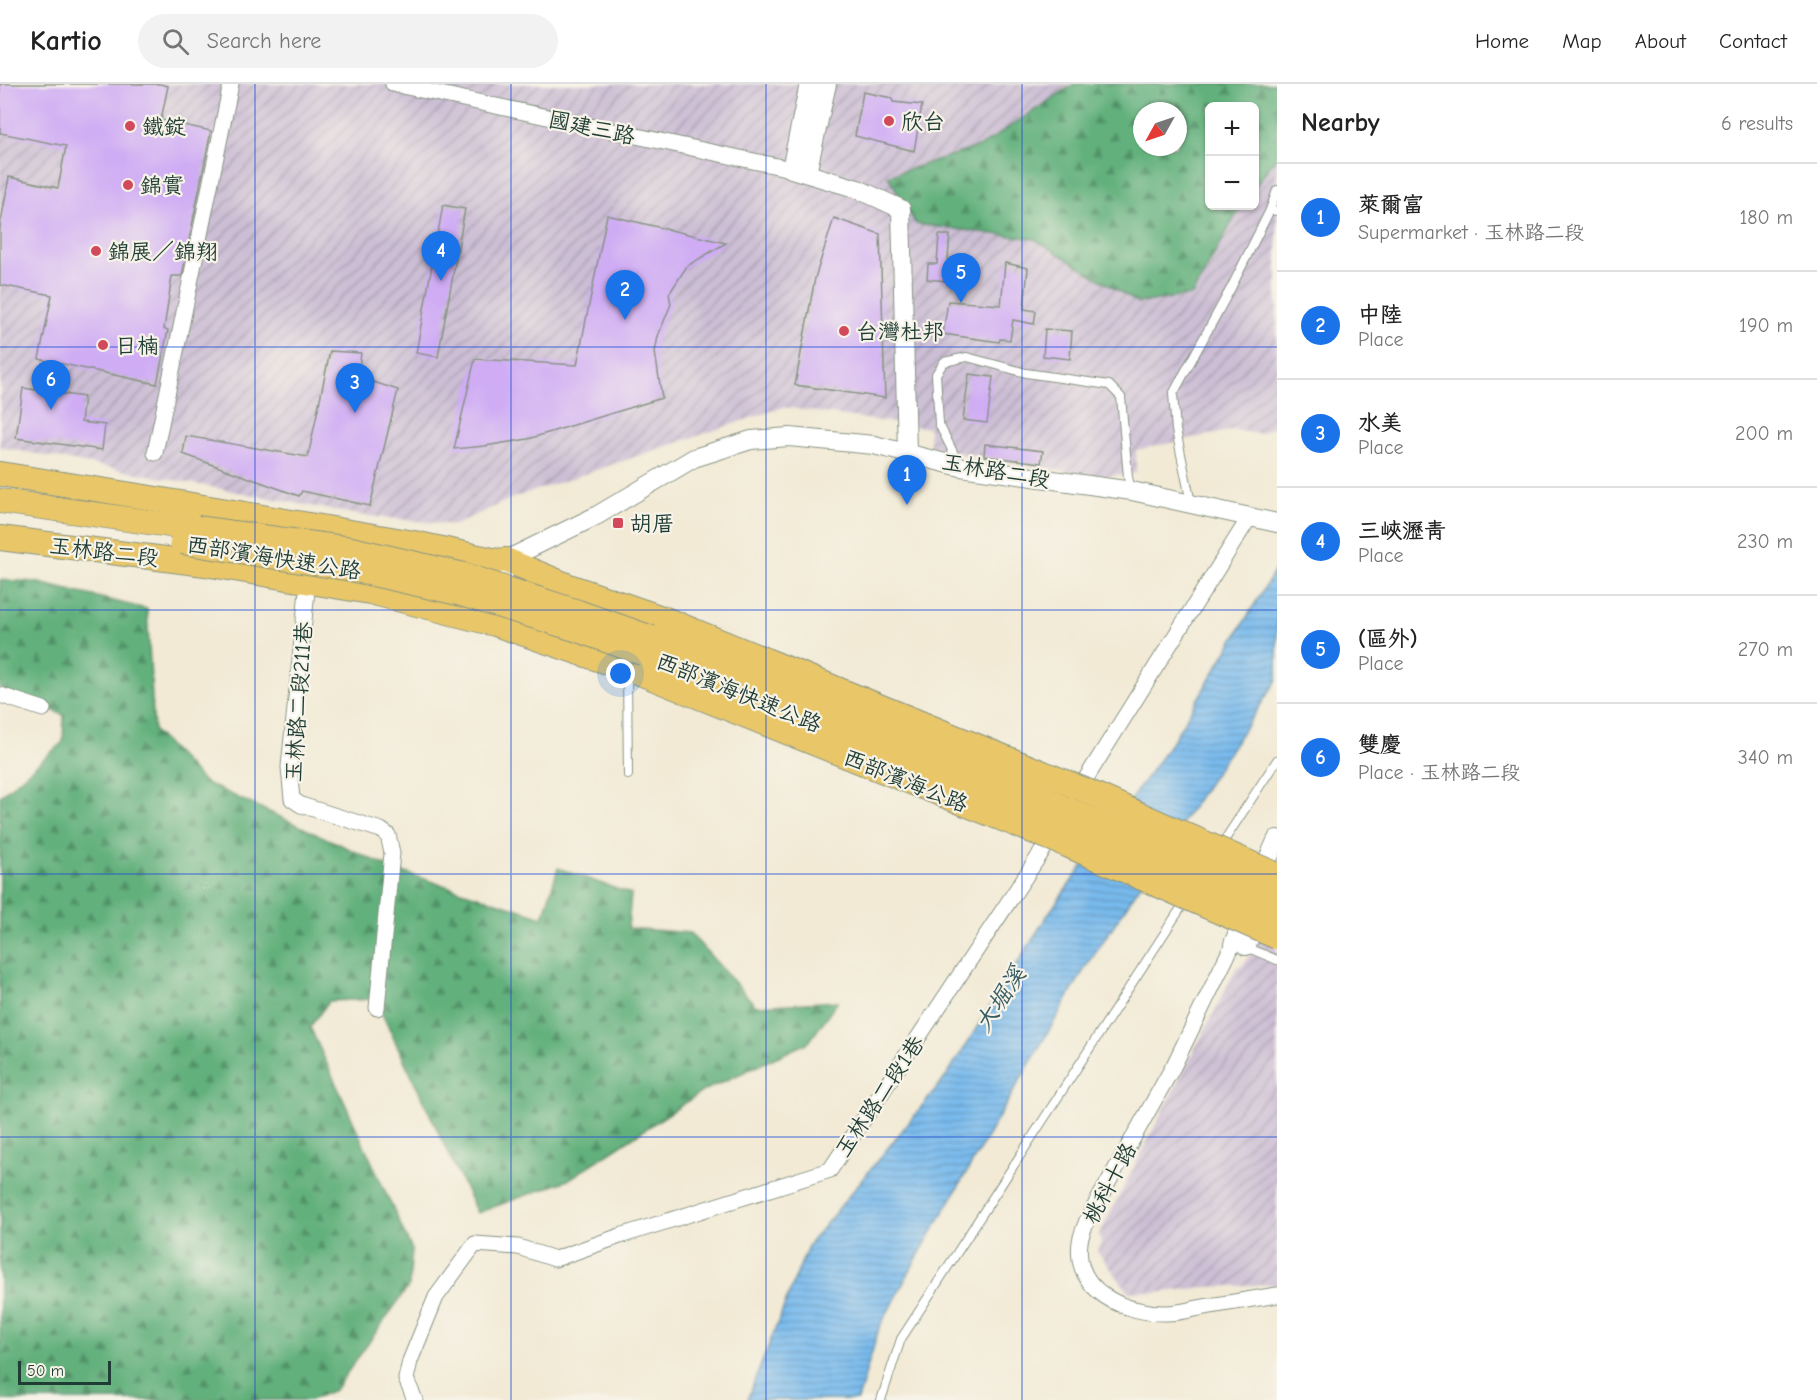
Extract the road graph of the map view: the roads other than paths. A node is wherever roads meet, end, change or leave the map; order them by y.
1 (231, 84) edge
2 (393, 84) edge
3 (809, 84) edge
4 (827, 84) edge
5 (799, 171) junction
6 (1277, 190) edge
7 (1273, 210) edge
8 (155, 453) dead end
9 (907, 453) junction
10 (961, 467) junction
11 (0, 474) edge
12 (1132, 491) junction
13 (0, 501) edge
14 (1192, 504) junction
15 (0, 517) edge
16 (1262, 520) edge
17 (183, 534) junction
18 (0, 538) edge
19 (506, 560) junction
20 (308, 581) junction
21 (501, 595) junction
22 (495, 624) junction
23 (626, 668) junction
24 (0, 695) edge
25 (43, 709) dead end
26 (1277, 760) edge
27 (628, 775) dead end
28 (1080, 788) junction
29 (1051, 838) junction
30 (1275, 856) edge
31 (1277, 882) edge
32 (1277, 898) edge
33 (1277, 917) edge
34 (1277, 937) edge
35 (1240, 945) junction
36 (1277, 960) edge
37 (377, 1008) dead end
38 (1277, 1295) edge
39 (415, 1400) edge
40 (881, 1400) edge

1 - 8 street
2 - 5 street, 國建三路
3 - 5 street
4 - 5 street
5 - 9 street
6 - 7 lane
7 - 14 lane
9 - 10 street, 玉林路二段
9 - 19 street, 玉林路二段
10 - 12 street, 玉林路二段
10 - 12 lane
11 - 19 main road
12 - 14 street, 玉林路二段
13 - 17 main road, 西部濱海快速公路
14 - 16 street, 玉林路二段
15 - 17 main road, 西部濱海快速公路
16 - 28 street
17 - 32 main road, 西部濱海快速公路, bridge
17 - 33 main road, 西部濱海快速公路, bridge
18 - 20 main road, 玉林路二段
19 - 21 street
19 - 28 main road, bridge
20 - 22 main road, 玉林路二段
20 - 37 street, 玉林路二段211巷
21 - 22 street
21 - 23 lane
22 - 23 main road, 西部濱海公路
23 - 27 lane
23 - 29 main road, 西部濱海公路, bridge
24 - 25 street
26 - 40 lane
28 - 30 main road, bridge
29 - 34 main road, 西部濱海公路, bridge
29 - 39 street, 玉林路二段1巷
30 - 35 street
31 - 35 street
35 - 36 lane
35 - 38 street, 桃科十路

